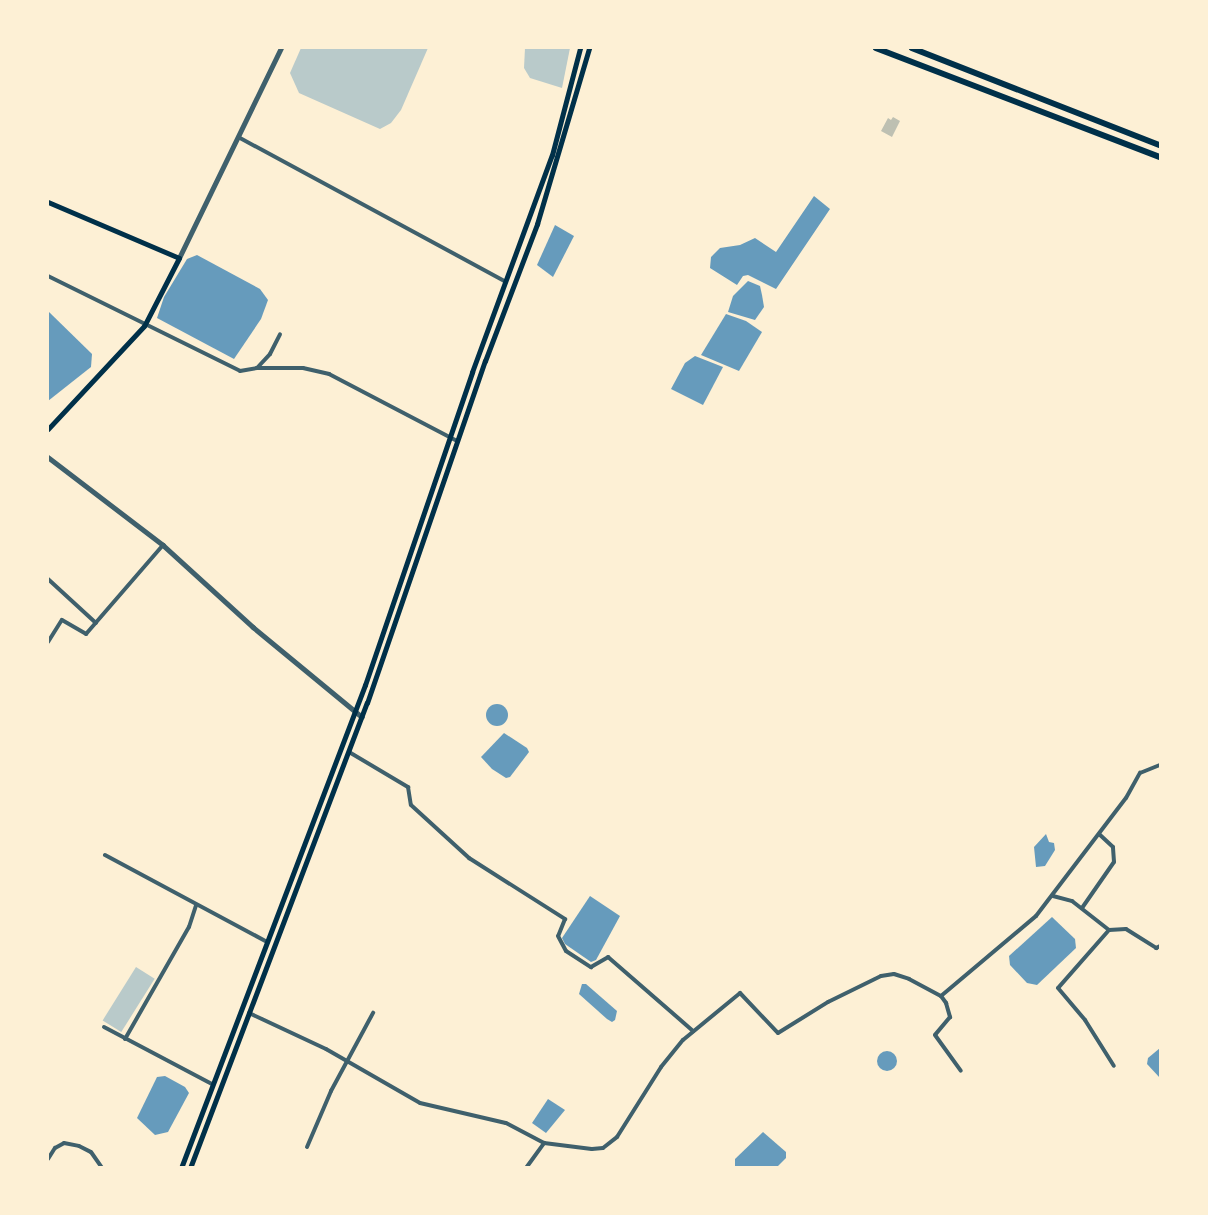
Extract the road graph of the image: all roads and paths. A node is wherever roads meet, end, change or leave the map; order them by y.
1 (281, 48) edge
2 (580, 48) edge
3 (589, 48) edge
4 (876, 48) edge
5 (912, 48) edge
6 (240, 138) junction
7 (1160, 145) edge
8 (552, 155) junction
9 (558, 157) junction
10 (1160, 157) edge
11 (48, 202) edge
12 (178, 258) junction
13 (48, 276) edge
14 (506, 281) junction
15 (144, 326) junction
16 (280, 334) dead end
17 (257, 368) junction
18 (48, 429) edge
19 (450, 439) junction
20 (457, 442) junction
21 (48, 456) edge
22 (163, 545) junction
23 (48, 579) edge
24 (96, 623) junction
25 (48, 642) edge
26 (355, 714) junction
27 (362, 716) junction
28 (349, 752) junction
29 (1160, 765) edge
30 (1100, 835) junction
31 (105, 855) dead end
32 (1052, 896) junction
33 (196, 905) junction
34 (1082, 908) junction
35 (1109, 930) junction
36 (267, 942) junction
37 (1160, 946) edge
38 (941, 996) junction
39 (249, 1012) junction
40 (373, 1013) dead end
41 (104, 1028) dead end
42 (693, 1031) junction
43 (125, 1039) junction
44 (347, 1062) junction
45 (1114, 1066) dead end
46 (961, 1071) dead end
47 (212, 1084) junction
48 (544, 1143) junction
49 (307, 1147) dead end
50 (48, 1159) edge
51 (102, 1168) edge
52 (181, 1168) edge
53 (190, 1168) edge
54 (526, 1168) edge

1 - 6 street
2 - 8 main road
3 - 9 main road
4 - 10 highway
5 - 7 highway
6 - 12 street
6 - 14 street
8 - 9 main road
8 - 14 main road
9 - 20 main road
11 - 12 main road
12 - 15 main road
13 - 15 street
14 - 19 main road
15 - 17 street
15 - 18 main road
16 - 17 street
17 - 19 street
19 - 20 street
19 - 26 main road
20 - 27 main road
21 - 22 street
22 - 24 street
22 - 26 street
23 - 24 street
24 - 25 street
26 - 27 street
26 - 36 main road
27 - 28 main road
28 - 39 main road
28 - 42 street
29 - 30 street
30 - 32 street
30 - 34 street
31 - 33 street
32 - 34 street
32 - 38 street
33 - 36 street
33 - 43 street
34 - 35 street
35 - 37 street
35 - 45 street
36 - 47 main road
38 - 42 street
38 - 46 street
39 - 44 street
39 - 53 main road
40 - 44 street
41 - 43 street
42 - 48 street
43 - 47 street
44 - 48 street
44 - 49 street
47 - 52 main road
48 - 54 street
50 - 51 street

